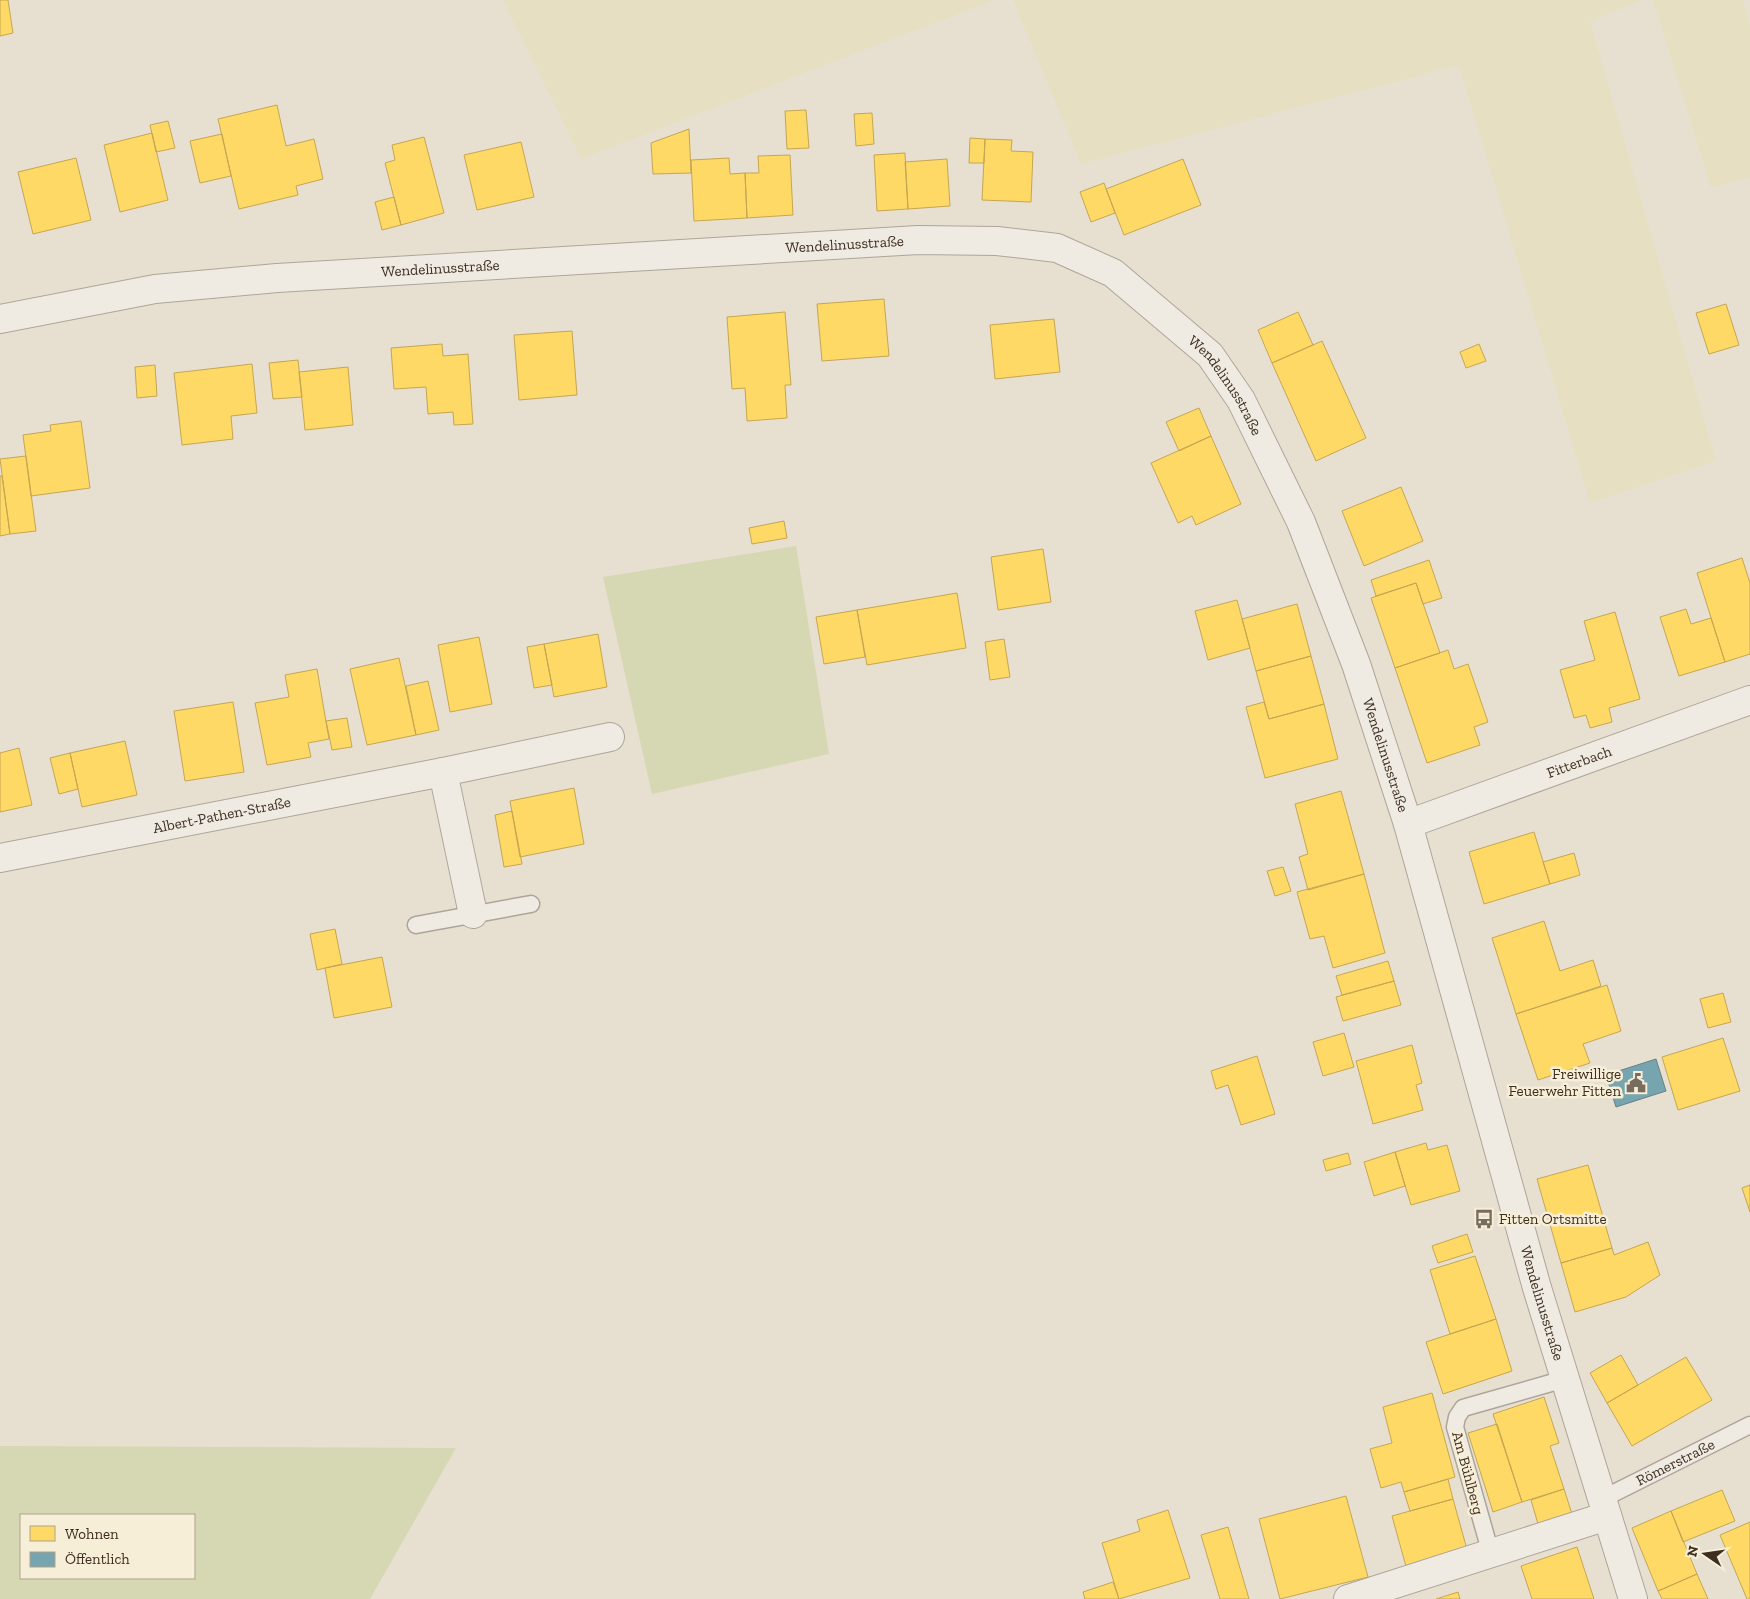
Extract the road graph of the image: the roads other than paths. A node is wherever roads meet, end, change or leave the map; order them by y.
1 (0, 319) edge
2 (1750, 700) edge
3 (610, 737) dead end
4 (443, 772) junction
5 (1408, 824) junction
6 (0, 858) edge
7 (532, 904) dead end
8 (473, 914) junction
9 (416, 925) dead end
10 (1565, 1379) junction
11 (1750, 1425) edge
12 (1605, 1507) junction
13 (1491, 1554) junction
14 (1394, 1593) edge
15 (1348, 1599) edge
16 (1633, 1599) edge

1 - 5 street, Wendelinusstraße
2 - 5 street, Fitterbach
3 - 4 street, Albert-Pathen-Straße
4 - 6 street, Albert-Pathen-Straße
4 - 8 street
5 - 10 street, Wendelinusstraße
7 - 8 lane
8 - 9 lane
10 - 12 street, Wendelinusstraße
10 - 13 lane, Am Bühlberg
11 - 12 lane, Römerstraße
12 - 13 street
12 - 16 street, Wendelinusstraße
13 - 14 street
14 - 15 street

